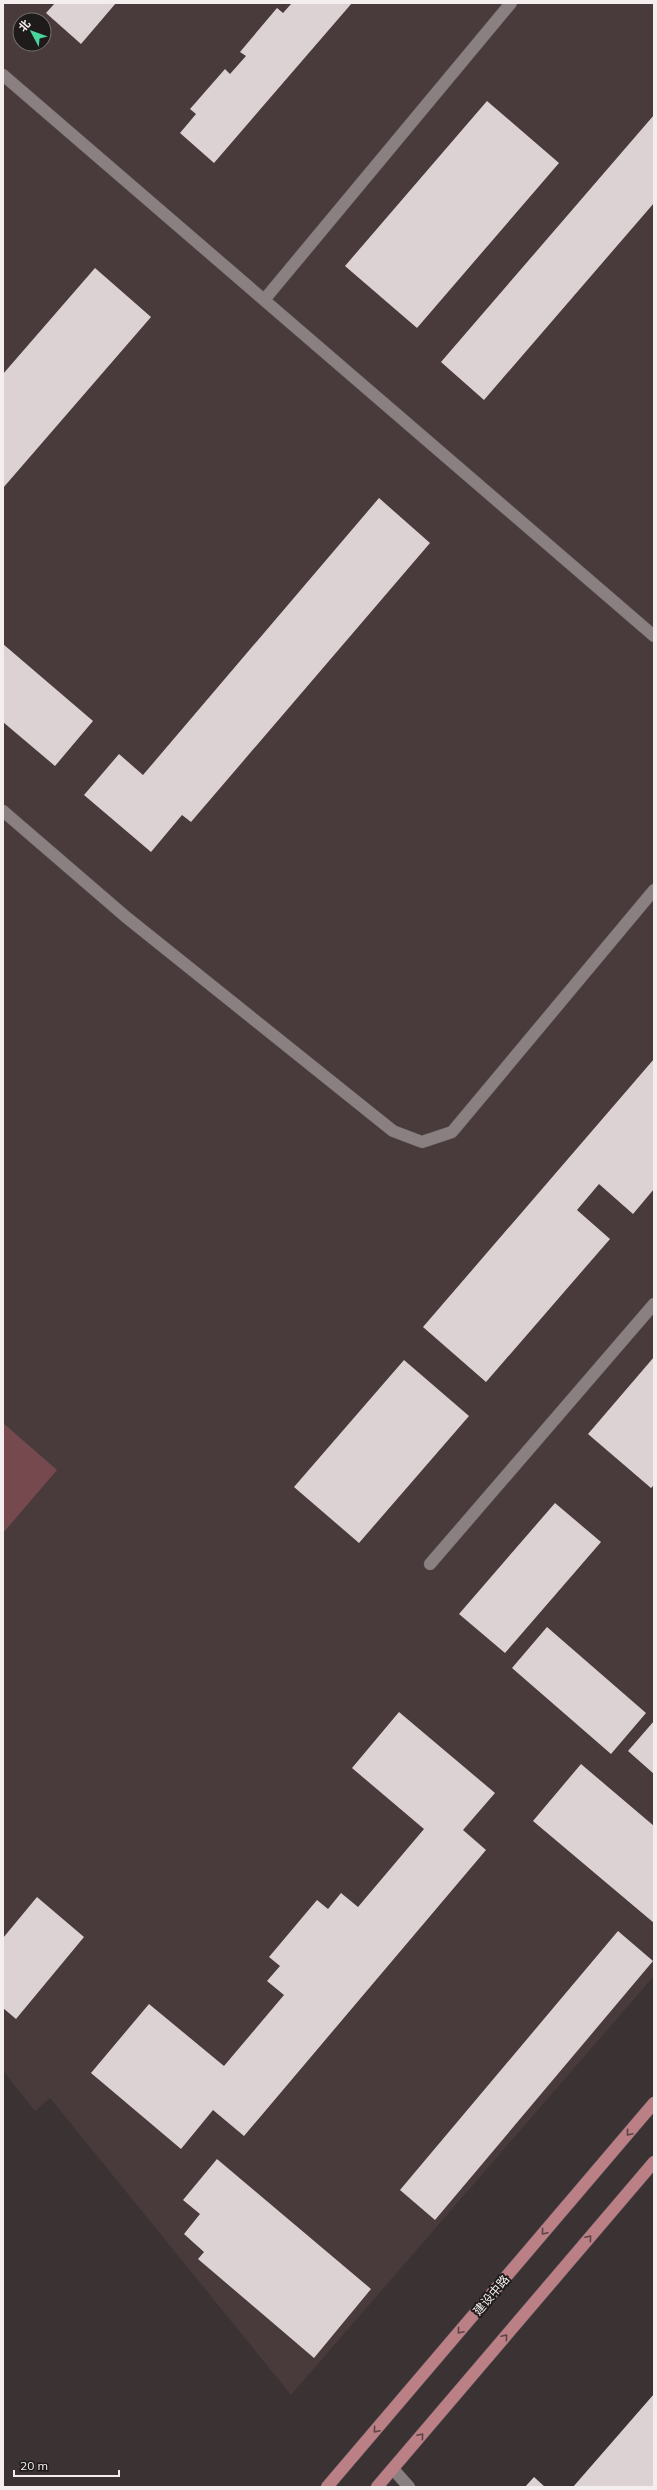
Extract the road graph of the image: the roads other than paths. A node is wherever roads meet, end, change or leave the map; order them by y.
1 (511, 3) edge
2 (3, 75) edge
3 (264, 300) junction
4 (654, 636) edge
5 (3, 811) edge
6 (654, 890) edge
7 (654, 1304) edge
8 (430, 1564) dead end
9 (654, 2103) edge
10 (654, 2162) edge
11 (393, 2468) junction
12 (327, 2487) edge
13 (377, 2487) edge
14 (409, 2487) edge

1 - 3 street
2 - 3 street
3 - 4 street
5 - 6 street
7 - 8 street
9 -> 12 main road, 建设中路
11 -> 10 main road
11 - 13 main road
11 - 14 street

